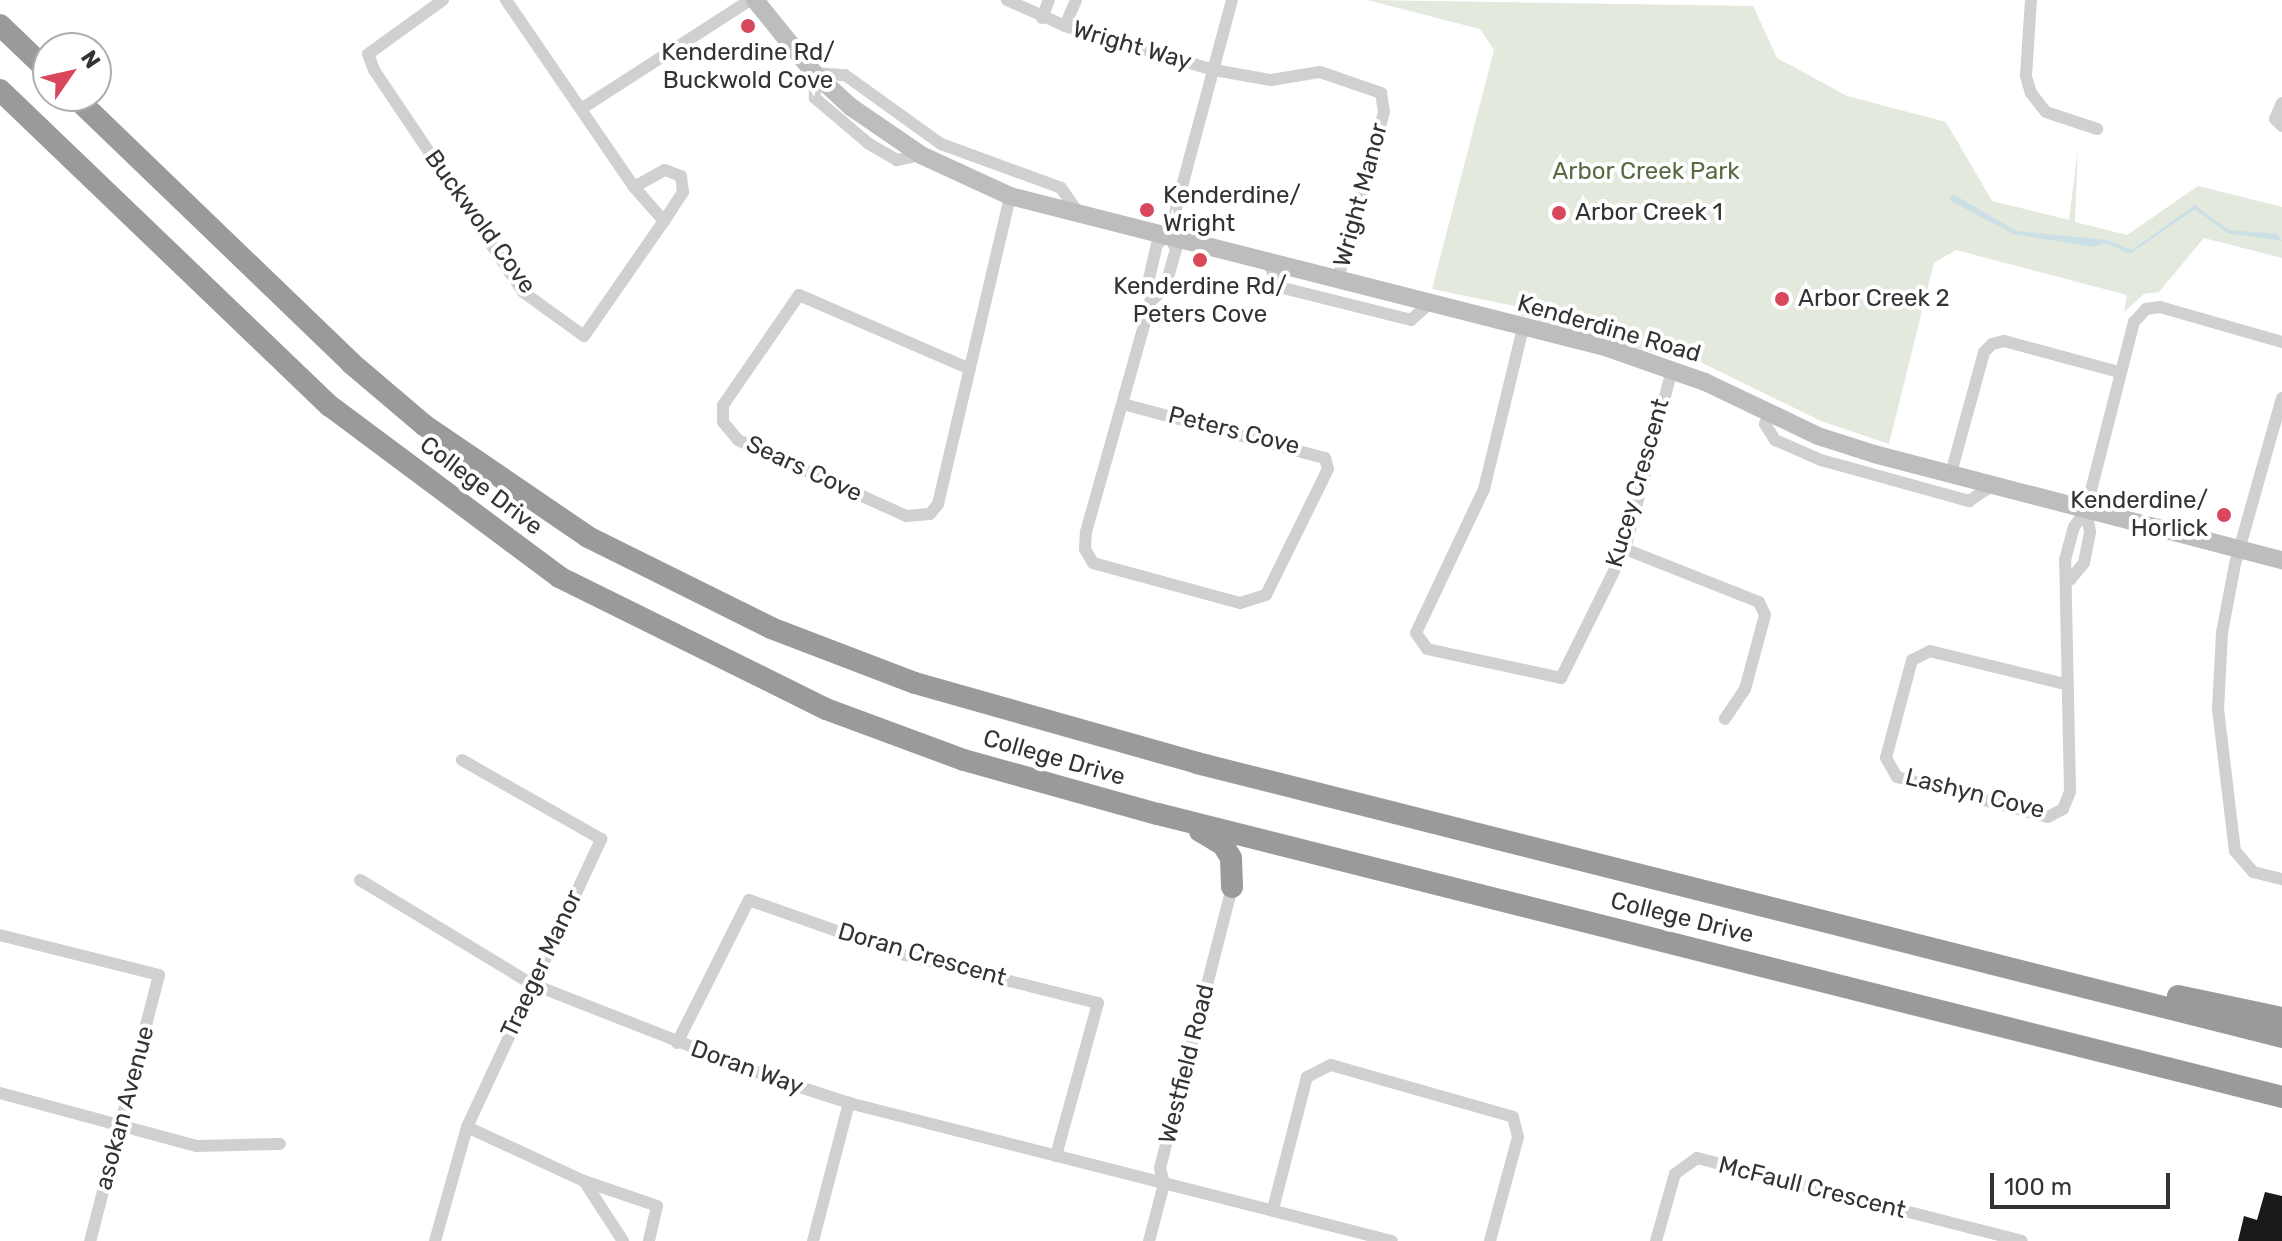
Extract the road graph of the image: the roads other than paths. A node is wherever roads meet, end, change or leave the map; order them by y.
1 (443, 0) edge
2 (506, 0) edge
3 (752, 0) edge
4 (1007, 0) edge
5 (1049, 0) edge
6 (1076, 0) edge
7 (1232, 0) edge
8 (2031, 0) edge
9 (1042, 18) junction
10 (0, 25) edge
11 (1065, 26) junction
12 (32, 56) edge
13 (1214, 70) junction
14 (814, 73) junction
15 (0, 90) edge
16 (2282, 103) edge
17 (581, 109) junction
18 (91, 112) edge
19 (2282, 126) edge
20 (2097, 129) dead end
21 (634, 187) junction
22 (1010, 196) junction
23 (1079, 214) junction
24 (664, 221) junction
25 (1169, 235) junction
26 (1268, 262) junction
27 (1338, 279) junction
28 (1151, 301) junction
29 (1430, 303) junction
30 (1523, 328) junction
31 (2282, 342) edge
32 (970, 369) junction
33 (1672, 370) junction
34 (2119, 372) junction
35 (2282, 398) edge
36 (1123, 404) junction
37 (1770, 414) junction
38 (1951, 473) junction
39 (1994, 484) junction
40 (2086, 510) junction
41 (1625, 549) junction
42 (2240, 550) junction
43 (2282, 560) edge
44 (2070, 580) junction
45 (2065, 684) junction
46 (1725, 719) dead end
47 (462, 760) dead end
48 (1158, 814) junction
49 (2282, 879) edge
50 (360, 880) dead end
51 (1232, 887) joint
52 (1864, 931) junction
53 (0, 935) edge
54 (532, 984) junction
55 (2282, 1018) edge
56 (2282, 1037) edge
57 (677, 1043) junction
58 (2122, 1056) junction
59 (0, 1093) edge
60 (2282, 1097) edge
61 (849, 1103) junction
62 (2282, 1108) edge
63 (122, 1123) junction
64 (467, 1127) junction
65 (280, 1144) dead end
66 (1056, 1156) junction
67 (584, 1181) junction
68 (1164, 1184) junction
69 (1273, 1209) junction
70 (90, 1241) edge
71 (435, 1241) edge
72 (623, 1241) edge
73 (649, 1241) edge
74 (813, 1241) edge
75 (1149, 1241) edge
76 (1392, 1241) edge
77 (1490, 1241) edge
78 (1656, 1241) edge
79 (2022, 1241) edge

1 - 24 street, Buckwold Cove
2 - 17 street
3 - 14 street, Kenderdine Road
3 - 17 street
4 - 9 street, Wright Way
5 - 9 street
6 - 11 street
7 - 13 street
8 - 20 street
9 - 11 street, Wright Way
10 - 12 highway
11 - 13 street, Wright Way
13 - 25 street
13 - 27 street, Wright Manor
14 - 22 street, Kenderdine Road
14 - 23 street
15 - 48 highway, College Drive
16 - 19 street
17 - 21 street
18 - 52 highway, College Drive
21 - 24 street
21 - 24 street, Buckwold Cove
22 - 23 street, Kenderdine Road
22 - 32 street, Sears Cove
23 - 25 street, Kenderdine Road
25 - 26 street, Kenderdine Road
25 - 28 street, Peters Cove
25 - 28 street, Peters Cove
26 - 27 street, Kenderdine Road
26 - 29 street
27 - 29 street, Kenderdine Road
28 - 36 street, Peters Cove
29 - 30 street, Kenderdine Road
30 - 33 street, Kenderdine Road
30 - 41 street, Kucey Crescent
31 - 34 street
32 - 32 street, Sears Cove
33 - 37 street, Kenderdine Road
33 - 41 street, Kucey Crescent
34 - 38 street
34 - 40 street
35 - 42 street
36 - 36 street, Peters Cove
37 - 38 street, Kenderdine Road
37 - 39 street
38 - 39 street, Kenderdine Road
39 - 40 street, Kenderdine Road
40 - 42 street, Kenderdine Road
40 - 44 street, Lashyn Cove
40 - 44 street, Lashyn Cove
41 - 46 street
42 - 43 street, Kenderdine Road
42 - 49 street
44 - 45 street, Lashyn Cove
45 - 45 street, Lashyn Cove
47 - 54 street, Traeger Manor
48 - 51 highway
48 - 58 highway, College Drive
50 - 54 street, Doran Way
51 - 68 street, Westfield Road
52 - 55 highway
52 - 56 highway, College Drive
53 - 63 street, asokan Avenue
54 - 57 street, Doran Way
54 - 64 street, Traeger Manor
57 - 61 street, Doran Way
57 - 66 street, Doran Crescent
58 - 60 highway, College Drive
58 - 62 highway
59 - 63 street
61 - 66 street, Doran Way
61 - 74 street
63 - 65 street
63 - 70 street, asokan Avenue
64 - 67 street
64 - 71 street, Traeger Manor
66 - 68 street, Doran Way
67 - 72 street
67 - 73 street
68 - 69 street, Doran Way
68 - 75 street, Westfield Road
69 - 76 street, Doran Way
69 - 77 street
78 - 79 street, McFaull Crescent

